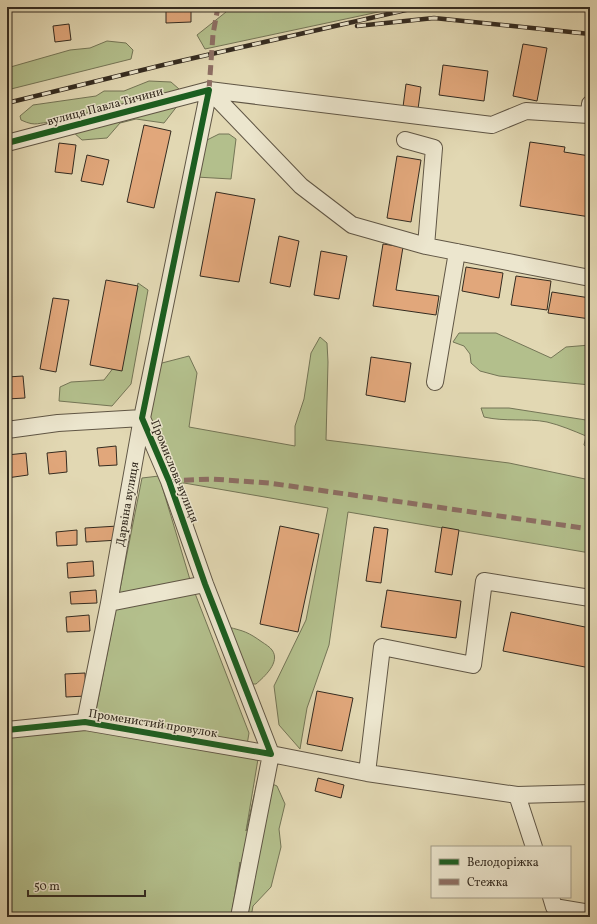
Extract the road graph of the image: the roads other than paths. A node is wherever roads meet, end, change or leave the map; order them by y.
1 (209, 90) junction
2 (590, 104) edge
3 (405, 140) dead end
4 (7, 143) edge
5 (426, 246) junction
6 (457, 252) junction
7 (590, 278) edge
8 (435, 382) dead end
9 (142, 418) junction
10 (7, 430) edge
11 (205, 584) junction
12 (590, 598) edge
13 (109, 603) junction
14 (85, 722) junction
15 (7, 730) edge
16 (272, 754) junction
17 (367, 773) junction
18 (590, 792) edge
19 (517, 796) junction
20 (534, 846) edge
21 (551, 898) edge
22 (590, 913) edge
23 (239, 917) edge

1 - 2 street
1 - 4 street, вулиця Павла Тичини
1 - 5 street
1 - 9 street, Промислова вулиця
3 - 5 street
5 - 6 street
6 - 7 street
6 - 8 street
9 - 10 street
9 - 11 street, Промислова вулиця
9 - 13 street, Дарвіна вулиця
11 - 13 street
11 - 16 street, Промислова вулиця
12 - 17 street
13 - 14 street, Дарвіна вулиця
14 - 15 street, Променистий провулок
14 - 16 street, Променистий провулок
16 - 17 street, Променистий провулок
16 - 23 street
17 - 19 street, Променистий провулок
18 - 19 street, Променистий провулок
19 - 20 street
21 - 22 street

